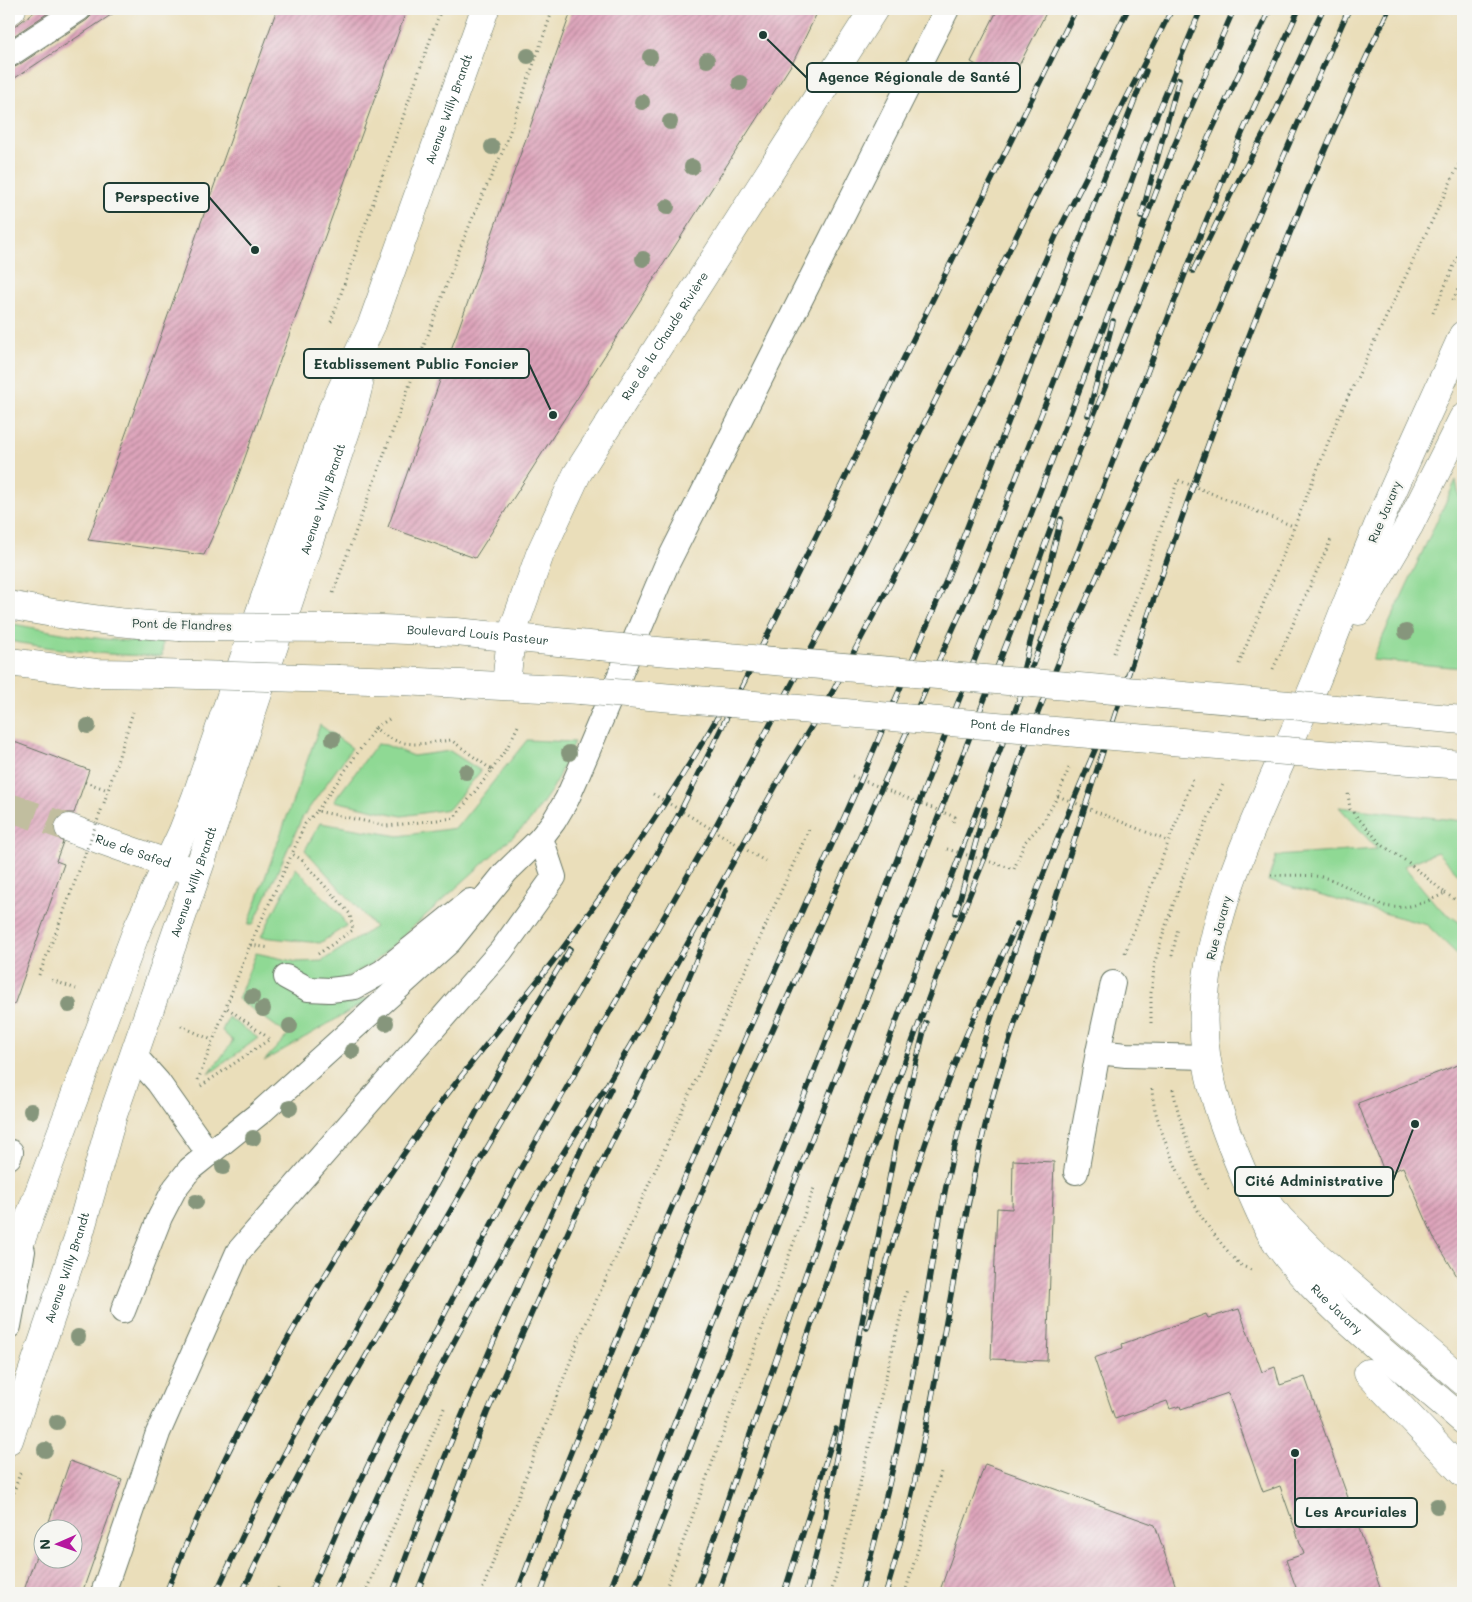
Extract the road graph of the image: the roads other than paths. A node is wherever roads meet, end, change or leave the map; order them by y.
1 (12, 9) edge
2 (79, 9) edge
3 (485, 9) edge
4 (874, 9) edge
5 (947, 9) edge
6 (9, 11) edge
7 (9, 55) edge
8 (372, 324) junction
9 (1463, 335) edge
10 (1463, 418) edge
11 (9, 605) edge
12 (357, 628) joint
13 (511, 636) junction
14 (9, 662) edge
15 (506, 685) junction
16 (1312, 692) junction
17 (1463, 720) edge
18 (1463, 765) edge
19 (69, 828) tunnel mouth
20 (541, 838) junction
21 (167, 863) junction
22 (506, 872) junction
23 (197, 873) junction
24 (286, 977) dead end
25 (1113, 983) road end
26 (1098, 1052) junction
27 (134, 1055) junction
28 (1207, 1057) junction
29 (209, 1154) junction
30 (1076, 1172) dead end
31 (1243, 1174) junction
32 (30, 1214) junction
33 (9, 1272) edge
34 (123, 1311) dead end
35 (9, 1326) edge
36 (1368, 1373) dead end
37 (1463, 1381) edge
38 (1463, 1420) edge
39 (9, 1440) edge
40 (1463, 1474) edge
41 (103, 1593) edge

1 - 6 main road
2 - 7 lane
3 - 8 main road, Avenue Willy Brandt
4 - 13 main road, Rue de la Chaude Rivière
5 - 20 lane
8 - 21 main road, Avenue Willy Brandt
8 - 23 main road, Avenue Willy Brandt
9 - 16 main road, Rue Javary
10 - 16 main road, Rue Javary
11 - 12 main road, Pont de Flandres, bridge
12 - 13 main road, Boulevard Louis Pasteur
13 - 15 main road, Rue de la Chaude Rivière
13 - 17 main road, Boulevard Louis Pasteur, bridge
14 - 15 main road, bridge
15 - 18 main road, Pont de Flandres, bridge
16 - 28 main road, Rue Javary
19 - 21 main road, Rue de Safed
20 - 22 lane
20 - 41 lane
21 - 23 main road, Rue de Safed
21 - 32 main road, Avenue Willy Brandt
22 - 24 lane
22 - 29 lane
23 - 27 main road, Avenue Willy Brandt
25 - 26 lane
26 - 28 lane
26 - 30 lane
27 - 29 lane
27 - 39 main road, Avenue Willy Brandt
28 - 31 main road, Rue Javary
29 - 34 lane
31 - 37 main road, Rue Javary
31 - 38 main road, Rue Javary
32 - 33 main road, Avenue Willy Brandt
32 - 35 lane
36 - 40 main road

